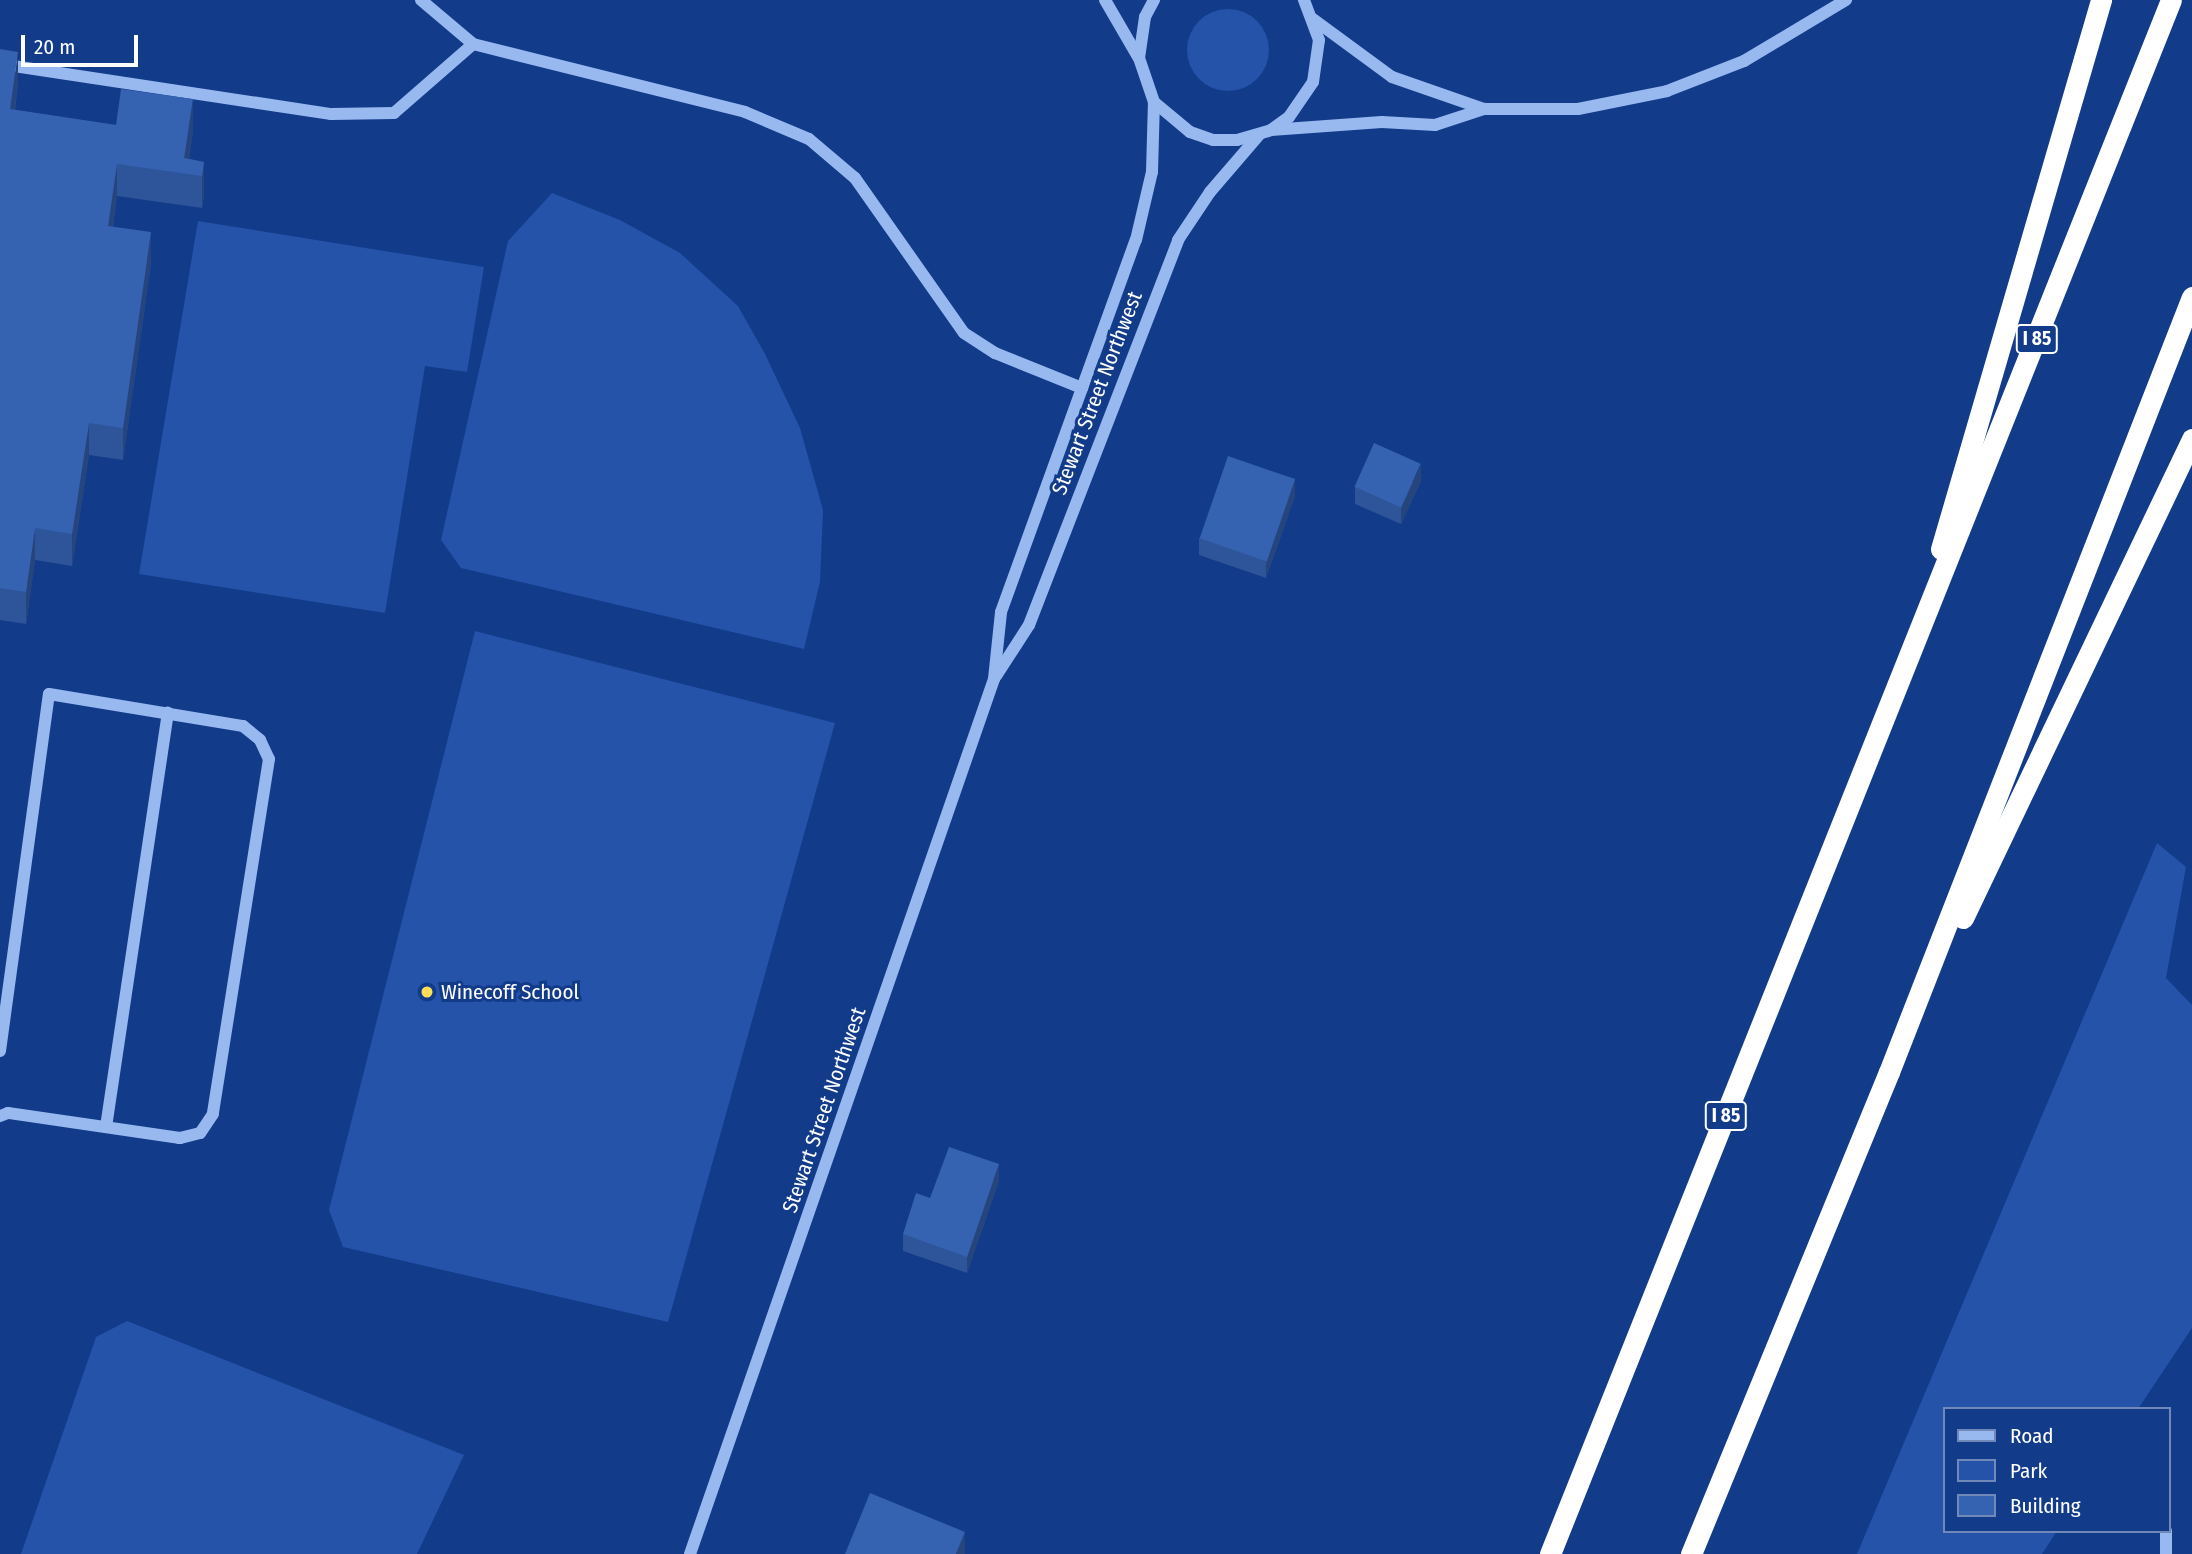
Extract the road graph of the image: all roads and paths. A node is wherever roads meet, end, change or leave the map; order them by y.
1 (421, 0) edge
2 (1105, 0) edge
3 (1154, 0) edge
4 (1304, 0) edge
5 (1846, 0) edge
6 (2101, 0) edge
7 (2171, 0) edge
8 (1313, 19) junction
9 (473, 44) junction
10 (1139, 58) junction
11 (0, 64) edge
12 (1154, 102) junction
13 (1484, 109) junction
14 (1265, 132) junction
15 (2192, 297) edge
16 (1082, 388) junction
17 (2192, 439) edge
18 (1903, 677) junction
19 (994, 679) junction
20 (168, 713) junction
21 (0, 1051) edge
22 (1889, 1072) junction
23 (0, 1115) edge
24 (106, 1127) junction
25 (2166, 1533) edge
26 (690, 1554) edge
27 (1550, 1554) edge
28 (1691, 1554) edge
29 (2166, 1554) edge

1 - 9 street
2 - 10 street
3 - 10 street
4 - 8 street
5 - 13 street
6 - 18 highway
7 - 18 highway, I 85
8 - 13 street
8 - 14 street, Stewart Street Northwest
9 - 11 street
9 - 16 street
10 - 12 street
12 - 14 street
12 - 16 street, Stewart Street Northwest
13 - 14 street
14 - 19 street, Stewart Street Northwest
15 - 22 highway
16 - 19 street, Stewart Street Northwest
17 - 22 highway
18 - 27 highway, I 85
19 - 26 street, Stewart Street Northwest
20 - 21 street
20 - 24 street
20 - 24 street
22 - 28 highway
23 - 24 street
25 - 29 street

